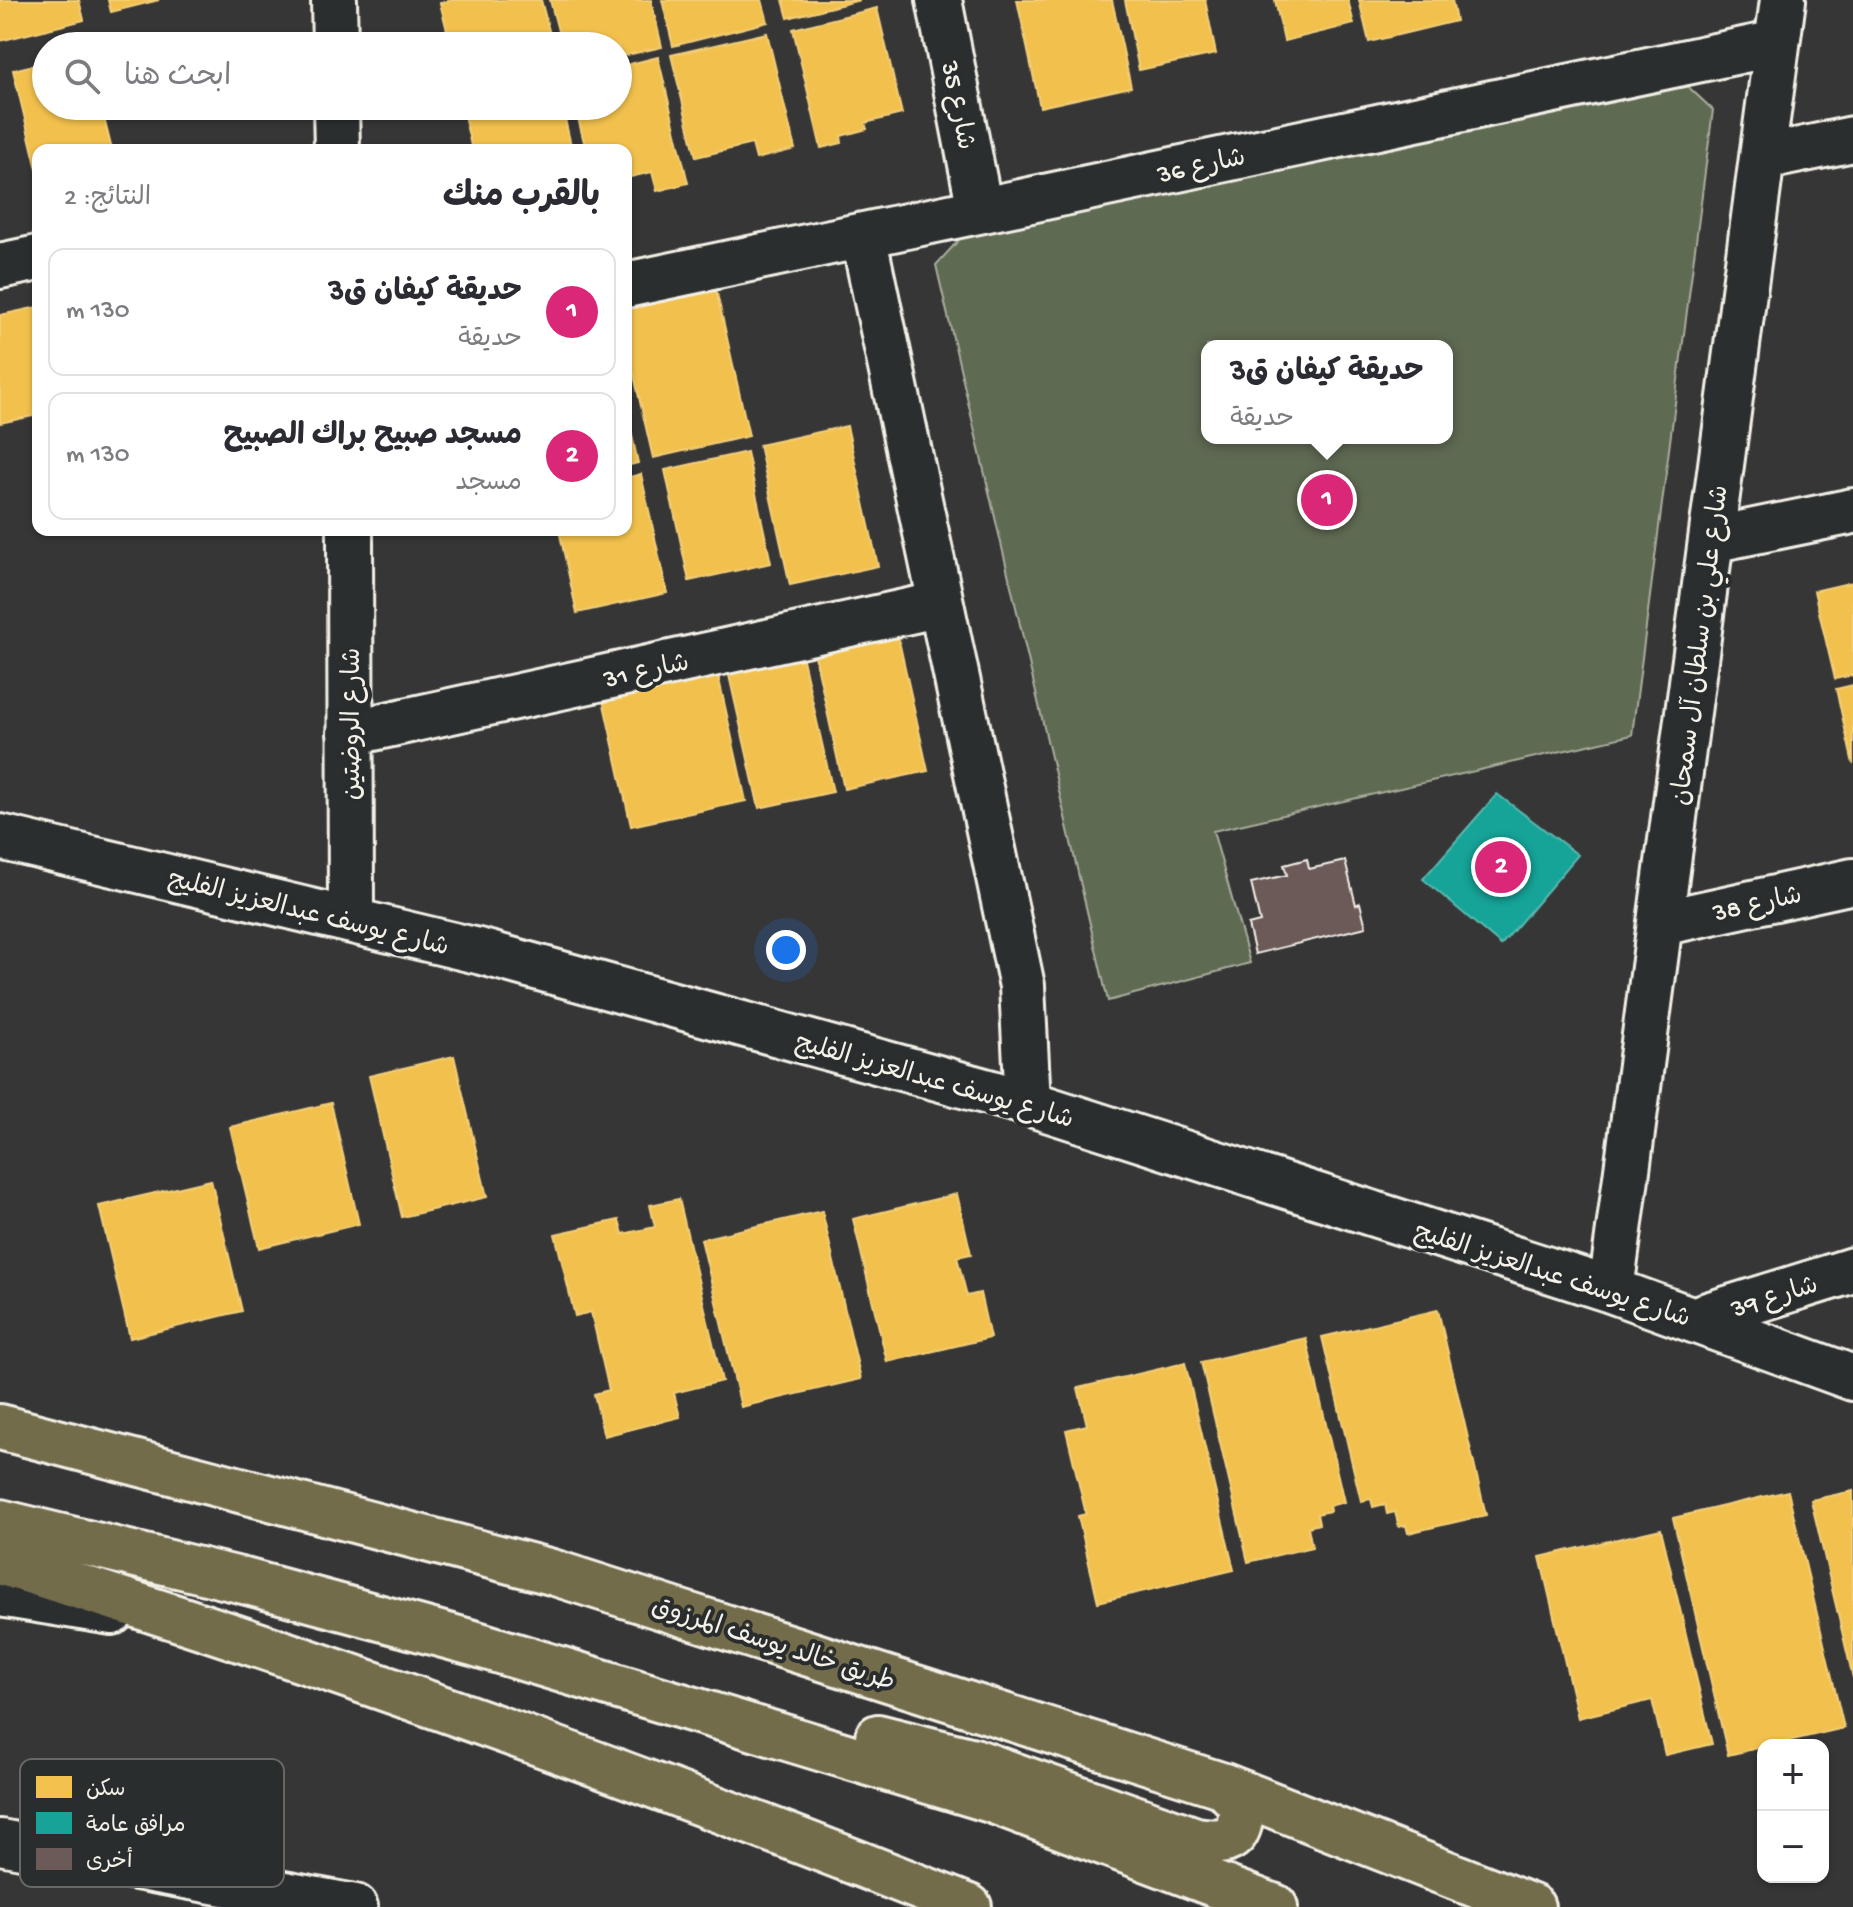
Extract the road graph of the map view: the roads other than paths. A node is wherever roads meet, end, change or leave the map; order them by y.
1 (334, 0) edge
2 (939, 0) edge
3 (1783, 0) edge
4 (335, 32) edge
5 (1777, 43) junction
6 (336, 120) edge
7 (1853, 139) edge
8 (337, 144) edge
9 (1762, 158) junction
10 (980, 210) junction
11 (863, 235) junction
12 (32, 259) edge
13 (0, 266) edge
14 (632, 284) edge
15 (1853, 511) edge
16 (350, 536) edge
17 (1711, 540) junction
18 (941, 604) junction
19 (350, 733) junction
20 (0, 837) edge
21 (1853, 881) edge
22 (351, 919) junction
23 (1661, 923) junction
24 (1028, 1103) junction
25 (1853, 1270) edge
26 (1611, 1290) junction
27 (1695, 1319) junction
28 (1853, 1378) edge
29 (0, 1427) edge
30 (0, 1522) edge
31 (0, 1562) edge
32 (0, 1594) edge
33 (225, 1631) junction
34 (698, 1711) junction
35 (1224, 1786) junction
36 (0, 1842) edge
37 (20, 1846) edge
38 (244, 1887) edge
39 (352, 1907) edge
40 (969, 1907) edge
41 (1275, 1907) edge
42 (1532, 1907) edge

1 - 4 street
2 - 10 street, شارع 35
3 - 5 street, شارع علي بن سلطان آل سمحان
5 - 9 street, شارع علي بن سلطان آل سمحان
5 - 10 street, شارع 36
6 - 8 street
7 - 9 street
9 - 17 street, شارع علي بن سلطان آل سمحان
10 - 11 street, شارع 36
11 - 14 street, شارع 36
11 - 18 street
12 - 13 street
15 - 17 street
16 - 19 street, شارع الروضتين
17 - 23 street, شارع علي بن سلطان آل سمحان
18 - 19 street, شارع 31
18 - 24 street
19 - 22 street, شارع الروضتين
20 - 22 street, شارع يوسف عبدالعزيز الفليج
21 - 23 street, شارع 38
22 - 24 street, شارع يوسف عبدالعزيز الفليج
23 - 26 street, شارع علي بن سلطان آل سمحان
24 - 26 street, شارع يوسف عبدالعزيز الفليج
25 - 27 street, 39 شارع
26 - 27 street, شارع يوسف عبدالعزيز الفليج
27 - 28 street, شارع يوسف عبدالعزيز الفليج
29 - 35 main road, طريق خالد يوسف المرزوق
30 - 34 main road
31 - 33 main road
32 - 33 street
33 - 40 main road
34 - 35 main road
34 - 41 main road
35 - 42 main road, طريق خالد يوسف المرزوق
36 - 37 street
38 - 39 street

